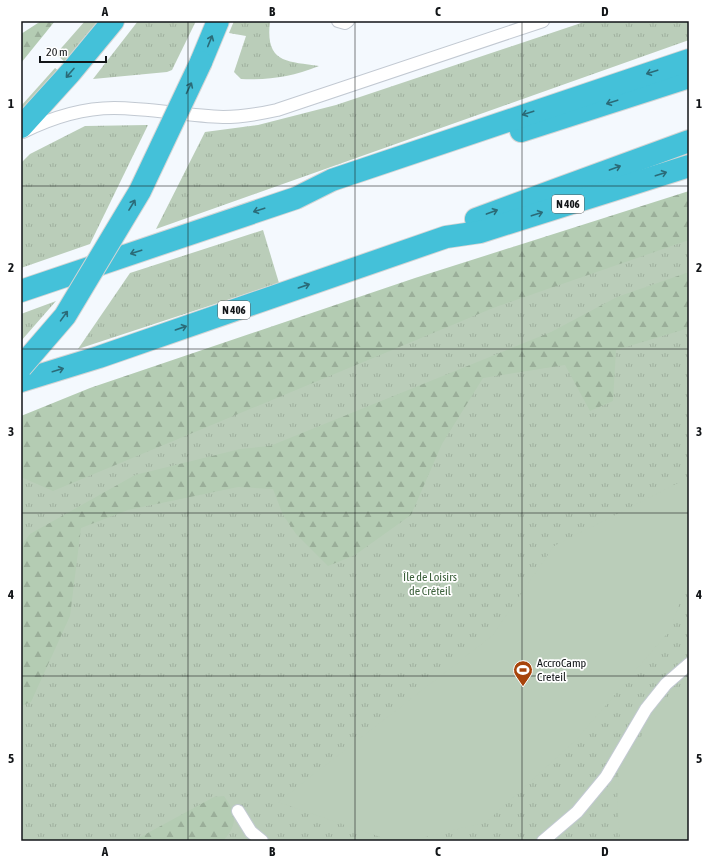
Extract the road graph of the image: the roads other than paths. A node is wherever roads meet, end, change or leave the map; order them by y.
1 (113, 21) edge
2 (218, 21) edge
3 (338, 21) edge
4 (348, 21) edge
5 (543, 21) edge
6 (689, 60) edge
7 (689, 77) edge
8 (21, 127) edge
9 (21, 133) edge
10 (689, 141) edge
11 (689, 166) edge
12 (296, 198) junction
13 (446, 237) junction
14 (21, 292) edge
15 (21, 367) edge
16 (21, 381) edge
17 (689, 664) edge
18 (238, 811) dead end
19 (262, 841) edge
20 (544, 841) edge

1 -> 8 highway
15 -> 2 highway, bridge
3 - 4 lane
5 - 9 lane
6 -> 12 highway
7 -> 12 highway
13 -> 10 highway
13 -> 11 highway, N 406
12 -> 14 highway
16 -> 13 highway, N 406
17 - 20 lane
18 - 19 lane

